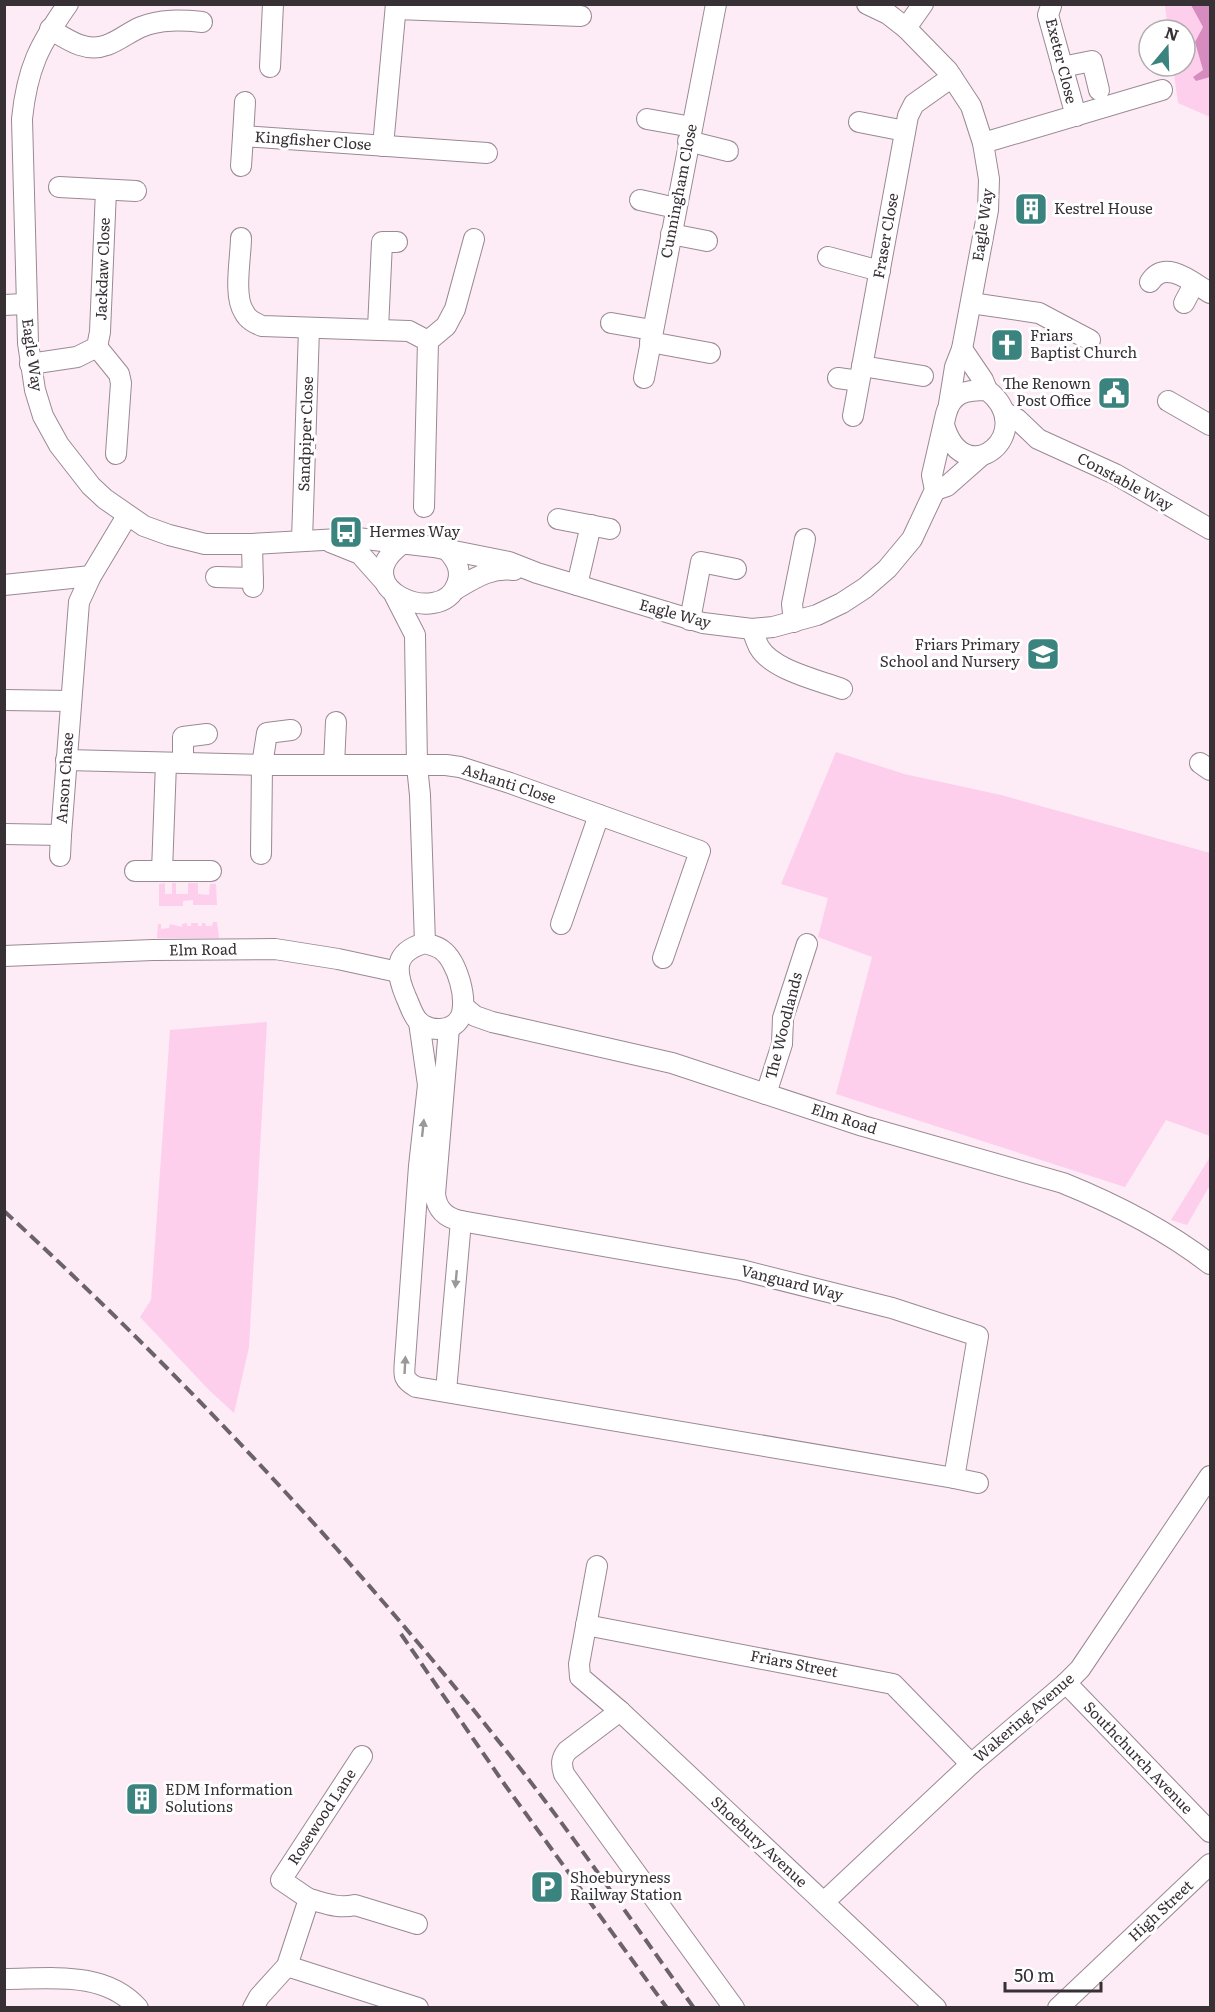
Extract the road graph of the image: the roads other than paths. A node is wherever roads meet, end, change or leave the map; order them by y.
1 (68, 4) edge
2 (273, 4) edge
3 (716, 4) edge
4 (867, 4) edge
5 (923, 4) edge
6 (1051, 6) edge
7 (396, 7) edge
8 (581, 16) dead end
9 (202, 22) dead end
10 (906, 28) junction
11 (50, 29) junction
12 (270, 67) dead end
13 (1062, 67) junction
14 (952, 77) junction
15 (1099, 90) dead end
16 (1162, 90) dead end
17 (246, 102) dead end
18 (1076, 116) junction
19 (647, 118) dead end
20 (859, 122) dead end
21 (904, 131) junction
22 (690, 134) junction
23 (243, 136) junction
24 (983, 143) junction
25 (383, 146) junction
26 (728, 151) dead end
27 (488, 153) dead end
28 (241, 166) dead end
29 (59, 187) dead end
30 (106, 190) junction
31 (136, 191) dead end
32 (640, 200) dead end
33 (676, 208) junction
34 (671, 234) junction
35 (242, 238) dead end
36 (474, 239) dead end
37 (707, 241) dead end
38 (397, 242) dead end
39 (828, 258) dead end
40 (880, 271) junction
41 (1150, 282) dead end
42 (1202, 289) edge
43 (970, 303) junction
44 (1184, 303) dead end
45 (4, 304) edge
46 (25, 304) junction
47 (612, 323) dead end
48 (309, 329) junction
49 (378, 329) junction
50 (651, 336) junction
51 (1090, 340) dead end
52 (428, 341) junction
53 (97, 347) junction
54 (962, 349) junction
55 (710, 353) dead end
56 (30, 364) junction
57 (861, 373) junction
58 (923, 376) dead end
59 (644, 378) dead end
60 (838, 378) dead end
61 (987, 390) junction
62 (1168, 401) dead end
63 (949, 404) junction
64 (1004, 412) junction
65 (853, 416) dead end
66 (944, 425) junction
67 (1210, 425) edge
68 (1038, 439) junction
69 (998, 445) junction
70 (116, 454) dead end
71 (981, 456) junction
72 (936, 490) junction
73 (424, 507) dead end
74 (127, 516) junction
75 (558, 519) dead end
76 (1210, 526) edge
77 (805, 539) dead end
78 (302, 540) junction
79 (324, 540) junction
80 (252, 544) junction
81 (402, 544) junction
82 (448, 551) junction
83 (736, 569) dead end
84 (537, 573) junction
85 (91, 576) junction
86 (216, 578) dead end
87 (4, 585) edge
88 (577, 585) junction
89 (390, 588) junction
90 (456, 589) junction
91 (440, 602) junction
92 (690, 620) junction
93 (794, 622) junction
94 (752, 629) junction
95 (415, 635) junction
96 (842, 689) dead end
97 (4, 700) edge
98 (71, 701) junction
99 (336, 722) dead end
100 (291, 730) dead end
101 (207, 734) dead end
102 (66, 760) junction
103 (174, 763) junction
104 (262, 765) junction
105 (334, 765) junction
106 (417, 766) junction
107 (599, 815) junction
108 (4, 834) edge
109 (61, 835) junction
110 (261, 854) dead end
111 (60, 856) dead end
112 (135, 871) dead end
113 (162, 871) junction
114 (211, 871) dead end
115 (561, 924) dead end
116 (425, 943) junction
117 (798, 952) dead end
118 (4, 956) edge
119 (663, 958) dead end
120 (399, 972) junction
121 (464, 1007) junction
122 (419, 1022) junction
123 (449, 1028) junction
124 (766, 1094) junction
125 (429, 1168) junction
126 (461, 1221) junction
127 (1210, 1264) edge
128 (446, 1391) junction
129 (1210, 1476) edge
130 (954, 1478) junction
131 (978, 1483) dead end
132 (597, 1566) dead end
133 (586, 1625) junction
134 (1066, 1683) junction
135 (620, 1711) junction
136 (362, 1756) dead end
137 (971, 1764) junction
138 (1210, 1832) edge
139 (1210, 1864) edge
140 (309, 1899) junction
141 (824, 1902) junction
142 (417, 1924) dead end
143 (287, 1966) junction
144 (4, 1979) edge
145 (138, 2007) edge
146 (253, 2007) edge
147 (418, 2007) edge
148 (734, 2007) edge
149 (936, 2007) edge
150 (1058, 2007) edge

1 - 11 street, Eagle Way
2 - 12 street
3 - 22 street, Cunningham Close
4 - 10 street, Eagle Way
5 - 10 street
6 - 13 street, Exeter Close
7 - 8 street, Kingfisher Close
7 - 25 street, Kingfisher Close
9 - 11 street
10 - 14 street, Eagle Way
11 - 46 street, Eagle Way
13 - 15 street
13 - 18 street, Exeter Close
14 - 21 street, Fraser Close
14 - 24 street, Eagle Way
16 - 18 street, Exeter Close
17 - 23 street, Kingfisher Close
18 - 24 street, Exeter Close
19 - 22 street
20 - 21 street
21 - 40 street, Fraser Close
22 - 26 street
22 - 33 street, Cunningham Close
23 - 25 street, Kingfisher Close
23 - 28 street, Kingfisher Close
24 - 43 street, Eagle Way
25 - 27 street, Kingfisher Close
29 - 30 street
30 - 31 street
30 - 53 street, Jackdaw Close
32 - 33 street
33 - 34 street, Cunningham Close
34 - 37 street
34 - 50 street, Cunningham Close
35 - 48 street
36 - 52 street
38 - 49 street
39 - 40 street
40 - 57 street, Fraser Close
41 - 42 street
42 - 44 street
43 - 51 street
43 - 54 street, Eagle Way
45 - 46 street
46 - 56 street, Eagle Way
47 - 50 street
48 - 49 street
48 - 78 street, Sandpiper Close
49 - 52 street
50 - 55 street
50 - 59 street, Cunningham Close
52 - 73 street
53 - 56 street
53 - 70 street
54 - 61 street
54 - 63 street, Eagle Way
56 - 74 street, Eagle Way
57 - 58 street
57 - 60 street
57 - 65 street, Fraser Close
61 - 63 street
61 - 64 street
62 - 67 street
63 - 66 street
64 - 68 street, Constable Way
64 - 69 street
66 - 71 street
66 - 72 street, Eagle Way
68 - 69 street
68 - 76 street, Constable Way
69 - 71 street
71 - 72 street
72 - 93 street, Eagle Way
74 - 80 street, Eagle Way
74 - 85 street, Anson Chase
75 - 88 street
77 - 93 street
78 - 79 street, Eagle Way
78 - 80 street, Eagle Way
79 - 81 street, Eagle Way
79 - 89 street, Eagle Way
80 - 86 street
81 - 82 street
81 - 89 street
82 - 84 street, Eagle Way
82 - 90 street
83 - 92 street
84 - 88 street, Eagle Way
84 - 90 street, Eagle Way
85 - 87 street
85 - 98 street, Anson Chase
88 - 92 street, Eagle Way
89 - 91 street
89 - 95 street
90 - 91 street
91 - 95 street
92 - 94 street, Eagle Way
93 - 94 street, Eagle Way
94 - 96 street
95 - 106 street
97 - 98 street
98 - 102 street, Anson Chase
99 - 105 street
100 - 104 street
101 - 103 street
102 - 103 street, Ashanti Close
102 - 109 street, Anson Chase
103 - 104 street, Ashanti Close
103 - 113 street
104 - 105 street, Ashanti Close
104 - 110 street
105 - 106 street, Ashanti Close
106 - 107 street, Ashanti Close
106 - 116 street
107 - 115 street
107 - 119 street, Ashanti Close
108 - 109 street, Anson Chase
109 - 111 street
112 - 113 street
113 - 114 street
116 - 120 street
116 - 121 street
117 - 124 street, The Woodlands
118 - 120 street, Elm Road
120 - 122 street
121 - 123 street
121 - 124 street, Elm Road
122 - 123 street
125 -> 122 street
123 - 125 street
124 - 127 street, Elm Road
125 - 126 street
128 -> 125 street
126 -> 128 street
126 - 130 street, Vanguard Way
128 - 130 street
129 - 134 street, Wakering Avenue
130 - 131 street
132 - 133 street
133 - 135 street, Shoebury Avenue
133 - 137 street, Friars Street
134 - 137 street, Wakering Avenue
134 - 138 street, Southchurch Avenue
135 - 141 street, Shoebury Avenue
135 - 148 street
136 - 140 street, Rosewood Lane
137 - 141 street, Wakering Avenue
139 - 150 street, High Street
140 - 142 street
140 - 143 street
141 - 149 street, Shoebury Avenue
143 - 146 street
143 - 147 street
144 - 145 street

